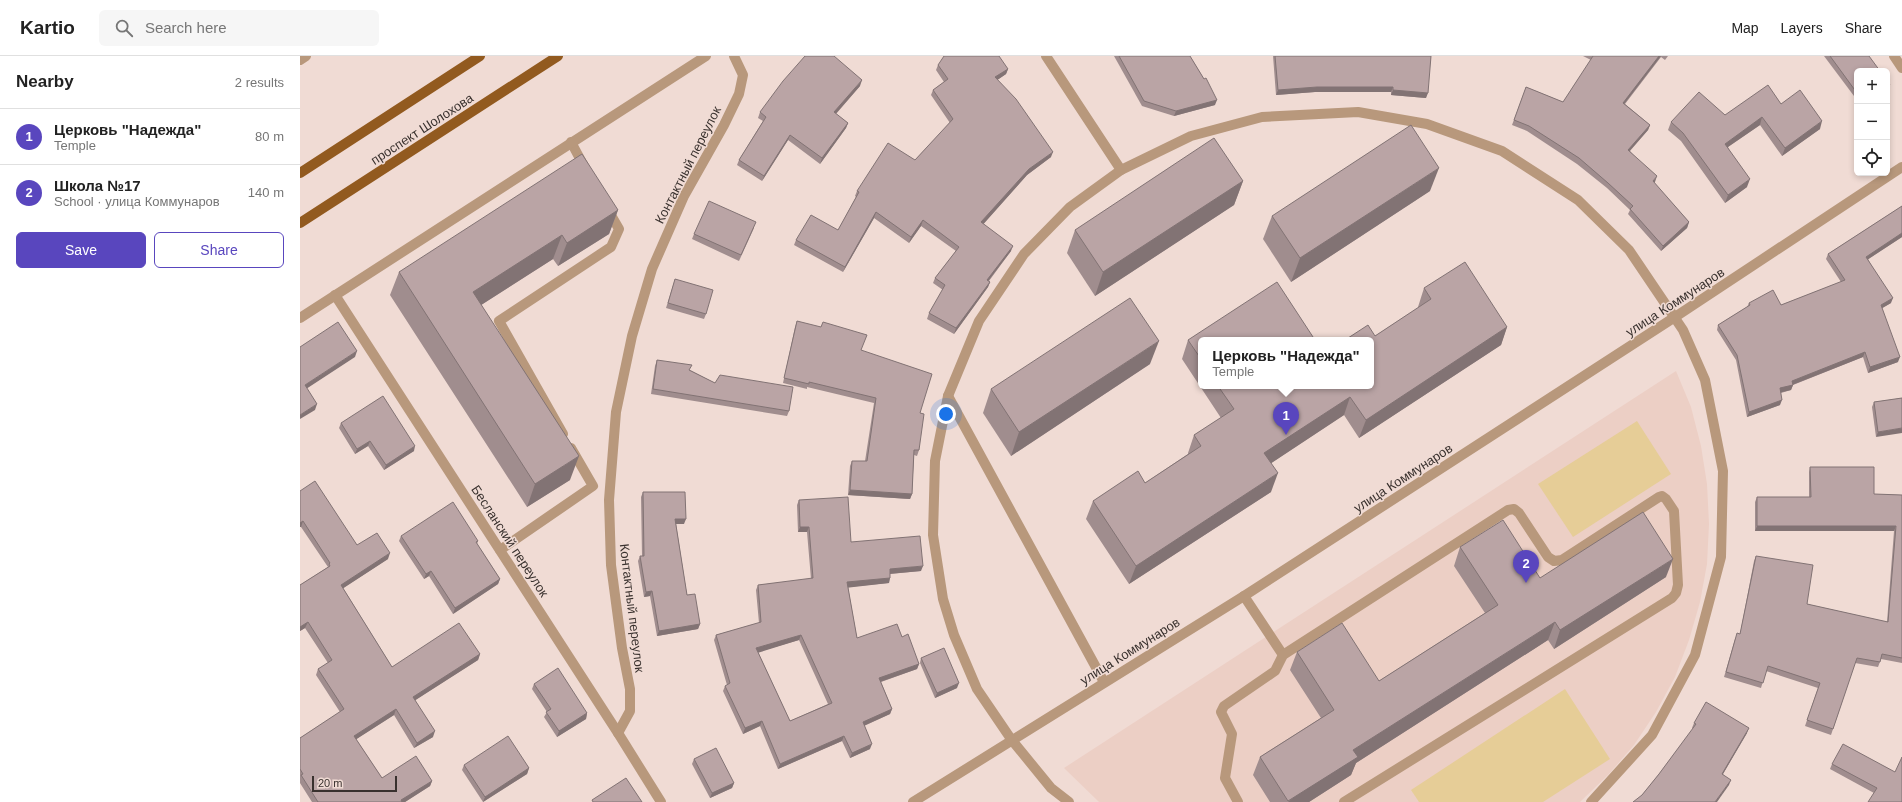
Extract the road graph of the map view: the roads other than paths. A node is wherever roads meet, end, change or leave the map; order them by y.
1 (306, 56) edge
2 (480, 56) edge
3 (558, 56) edge
4 (706, 56) edge
5 (734, 56) edge
6 (1046, 56) edge
7 (1894, 56) edge
8 (300, 60) edge
9 (1902, 68) edge
10 (571, 142) junction
11 (1902, 167) edge
12 (1121, 170) junction
13 (300, 172) edge
14 (590, 176) edge
15 (604, 202) edge
16 (300, 223) edge
17 (335, 295) junction
18 (1675, 317) junction
19 (300, 318) edge
20 (948, 396) junction
21 (500, 550) junction
22 (1244, 596) junction
23 (1282, 655) junction
24 (1104, 682) junction
25 (618, 732) junction
26 (1011, 739) junction
27 (661, 802) edge
28 (913, 802) edge
29 (1069, 802) edge
30 (1238, 802) edge
31 (1344, 802) edge
32 (1591, 802) edge

1 - 8 street
2 - 13 main road
3 - 16 main road, проспект Шолохова
4 - 10 street
5 - 25 street, Контактный переулок
6 - 12 street
7 - 9 street
10 - 14 street
10 - 17 street
11 - 18 street, улица Коммунаров
12 - 18 street
12 - 20 street
15 - 21 street
17 - 19 street
17 - 21 street, Бесланский переулок
18 - 22 street, улица Коммунаров
18 - 32 street
20 - 24 street
20 - 26 street
21 - 25 street, Бесланский переулок
22 - 23 street
22 - 24 street, улица Коммунаров
23 - 30 street
23 - 31 street
24 - 26 street, улица Коммунаров
25 - 27 street, Бесланский переулок
26 - 28 street, улица Коммунаров
26 - 29 street

